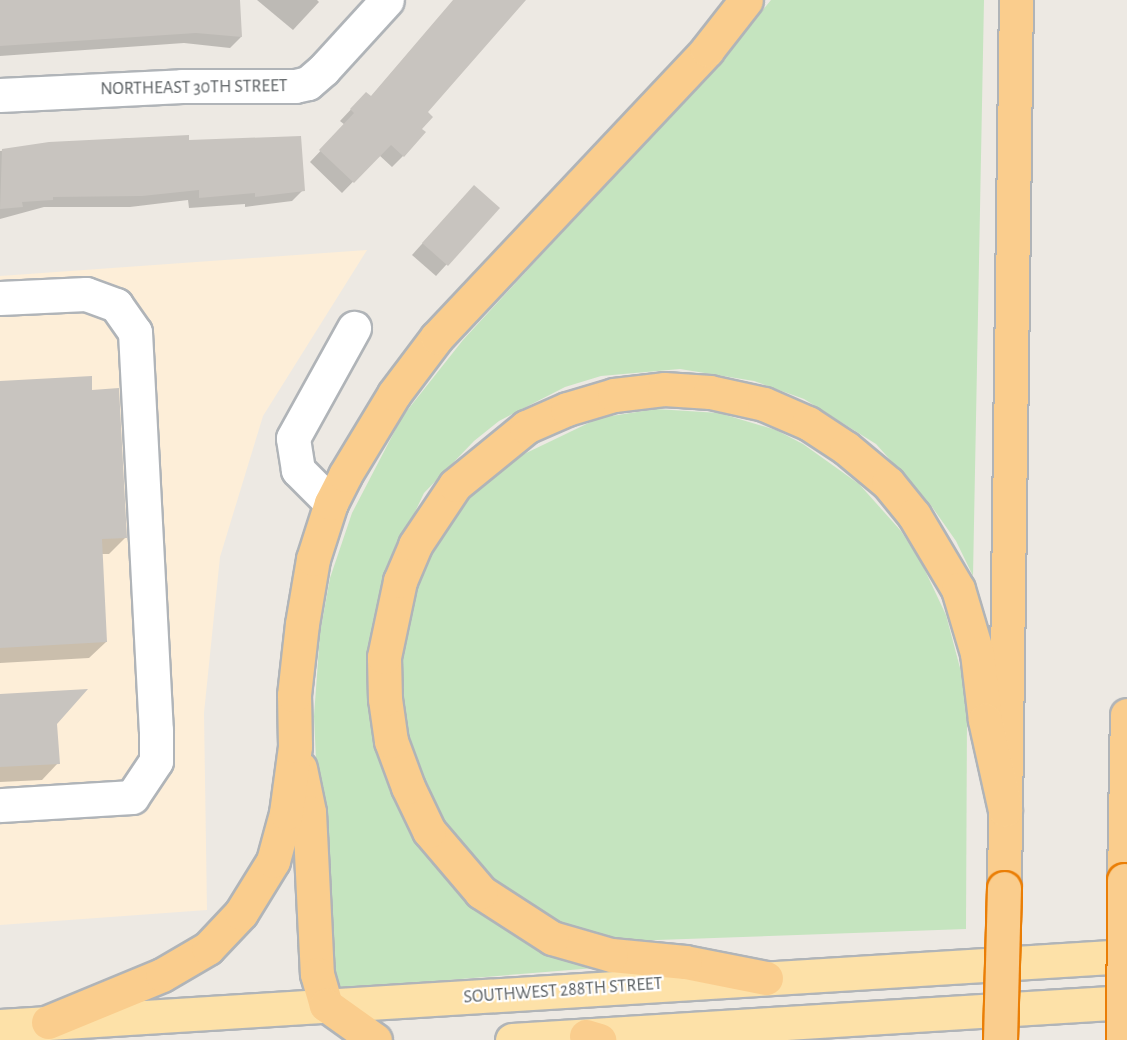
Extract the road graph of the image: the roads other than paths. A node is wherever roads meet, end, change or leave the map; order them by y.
1 (387, 0) edge
2 (746, 0) edge
3 (1016, 0) edge
4 (0, 95) edge
5 (0, 298) edge
6 (354, 328) dead end
7 (331, 503) junction
8 (1127, 715) edge
9 (295, 746) junction
10 (0, 805) edge
11 (1005, 810) junction
12 (1127, 956) edge
13 (766, 978) junction
14 (1127, 1002) edge
15 (326, 1005) junction
16 (48, 1022) junction
17 (0, 1026) edge
18 (592, 1038) edge
19 (375, 1040) edge
20 (512, 1040) edge
21 (1000, 1040) edge
22 (1123, 1040) edge

1 - 4 street, NORTHEAST 30TH STREET
2 - 7 highway
3 - 11 highway
5 - 10 street
6 - 7 street
7 - 9 highway
8 - 22 highway, bridge
9 - 15 highway
9 - 16 highway
11 - 13 highway
11 - 21 highway, bridge
12 - 13 main road, SOUTHWEST 288TH STREET
13 - 15 main road, SOUTHWEST 288TH STREET
14 - 18 main road
15 - 16 main road, SOUTHWEST 288TH STREET
15 - 19 highway
16 - 17 main road, SOUTHWEST 288TH STREET
18 - 20 main road

